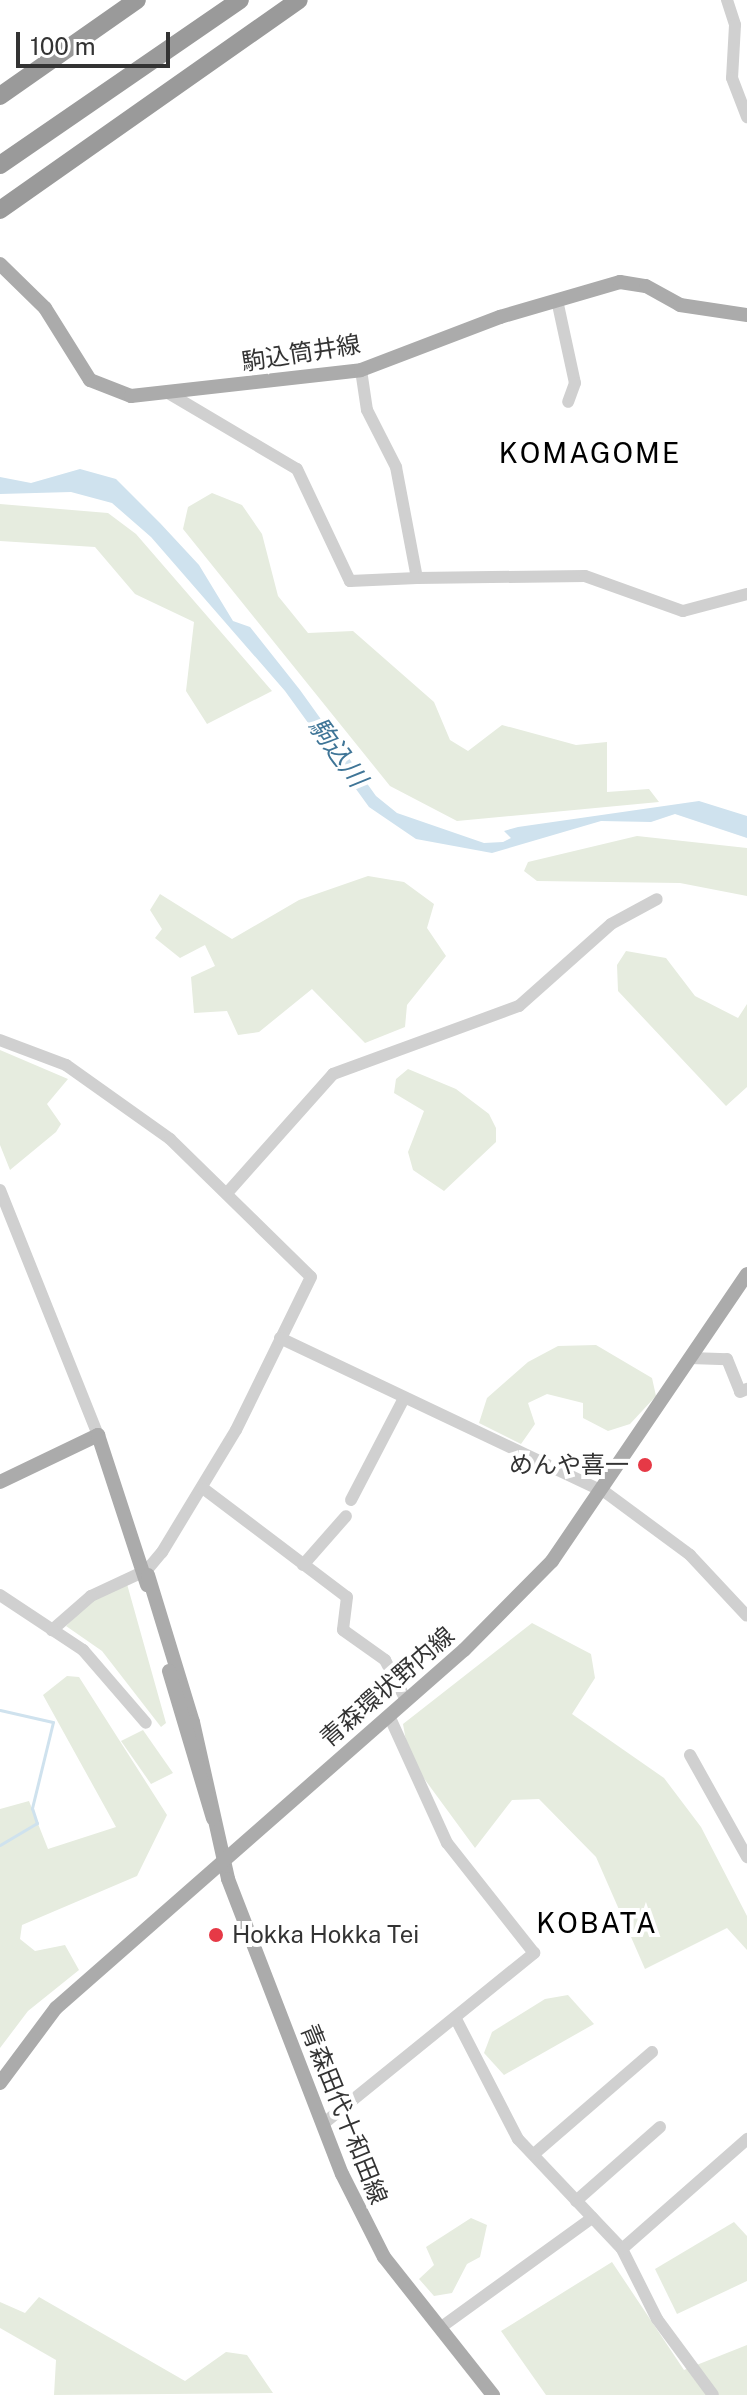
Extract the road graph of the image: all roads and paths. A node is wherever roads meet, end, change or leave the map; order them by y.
1 (137, 0) edge
2 (240, 0) edge
3 (299, 0) edge
4 (727, 0) edge
5 (0, 96) edge
6 (747, 117) edge
7 (0, 165) edge
8 (0, 210) edge
9 (0, 264) edge
10 (557, 300) junction
11 (747, 315) edge
12 (361, 370) junction
13 (170, 394) junction
14 (568, 402) dead end
15 (417, 578) junction
16 (747, 594) edge
17 (657, 899) dead end
18 (0, 1040) edge
19 (0, 1190) edge
20 (228, 1192) junction
21 (747, 1274) edge
22 (280, 1338) junction
23 (690, 1358) junction
24 (747, 1389) edge
25 (403, 1400) junction
26 (98, 1435) junction
27 (0, 1482) edge
28 (204, 1489) junction
29 (605, 1492) junction
30 (351, 1500) dead end
31 (346, 1516) dead end
32 (303, 1565) junction
33 (147, 1572) junction
34 (0, 1595) edge
35 (747, 1616) edge
36 (52, 1630) junction
37 (406, 1700) junction
38 (389, 1716) junction
39 (146, 1723) dead end
40 (690, 1755) dead end
41 (747, 1830) edge
42 (735, 1841) junction
43 (747, 1857) edge
44 (223, 1861) junction
45 (456, 2019) junction
46 (652, 2052) dead end
47 (0, 2082) edge
48 (323, 2124) junction
49 (660, 2127) dead end
50 (747, 2139) edge
51 (534, 2154) junction
52 (576, 2201) junction
53 (592, 2218) junction
54 (622, 2249) junction
55 (440, 2328) junction
56 (493, 2395) edge
57 (713, 2395) edge

1 - 5 highway
2 - 7 highway
3 - 8 highway
4 - 6 street
9 - 13 main road, 駒込筒井線
10 - 11 main road, 駒込筒井線
10 - 12 main road, 駒込筒井線
10 - 14 street
12 - 13 main road, 駒込筒井線
12 - 15 street
13 - 15 street
15 - 16 street
17 - 20 street
18 - 20 street
19 - 26 street
20 - 22 street
21 - 23 main road, 青森環状野内線
22 - 25 street
22 - 28 street
23 - 24 street
23 - 29 main road, 青森環状野内線
25 - 29 street
25 - 30 street
26 - 27 main road
26 - 33 main road, 青森田代十和田線
28 - 32 street
28 - 33 street
29 - 35 street
29 - 37 main road, 青森環状野内線
31 - 32 street
32 - 37 street
33 - 36 street
33 - 44 main road, 青森田代十和田線
34 - 36 street
36 - 39 street
37 - 38 main road, 青森環状野内線
38 - 44 main road, 青森環状野内線
38 - 45 street
40 - 42 street
41 - 42 street
42 - 43 street
44 - 47 main road, 青森環状野内線
44 - 48 main road, 青森田代十和田線
45 - 48 street
45 - 51 street
46 - 51 street
48 - 55 main road, 青森田代十和田線
49 - 52 street
50 - 54 street
51 - 52 street
52 - 53 street
53 - 54 street
53 - 55 street
54 - 57 street
55 - 56 main road, 青森田代十和田線

